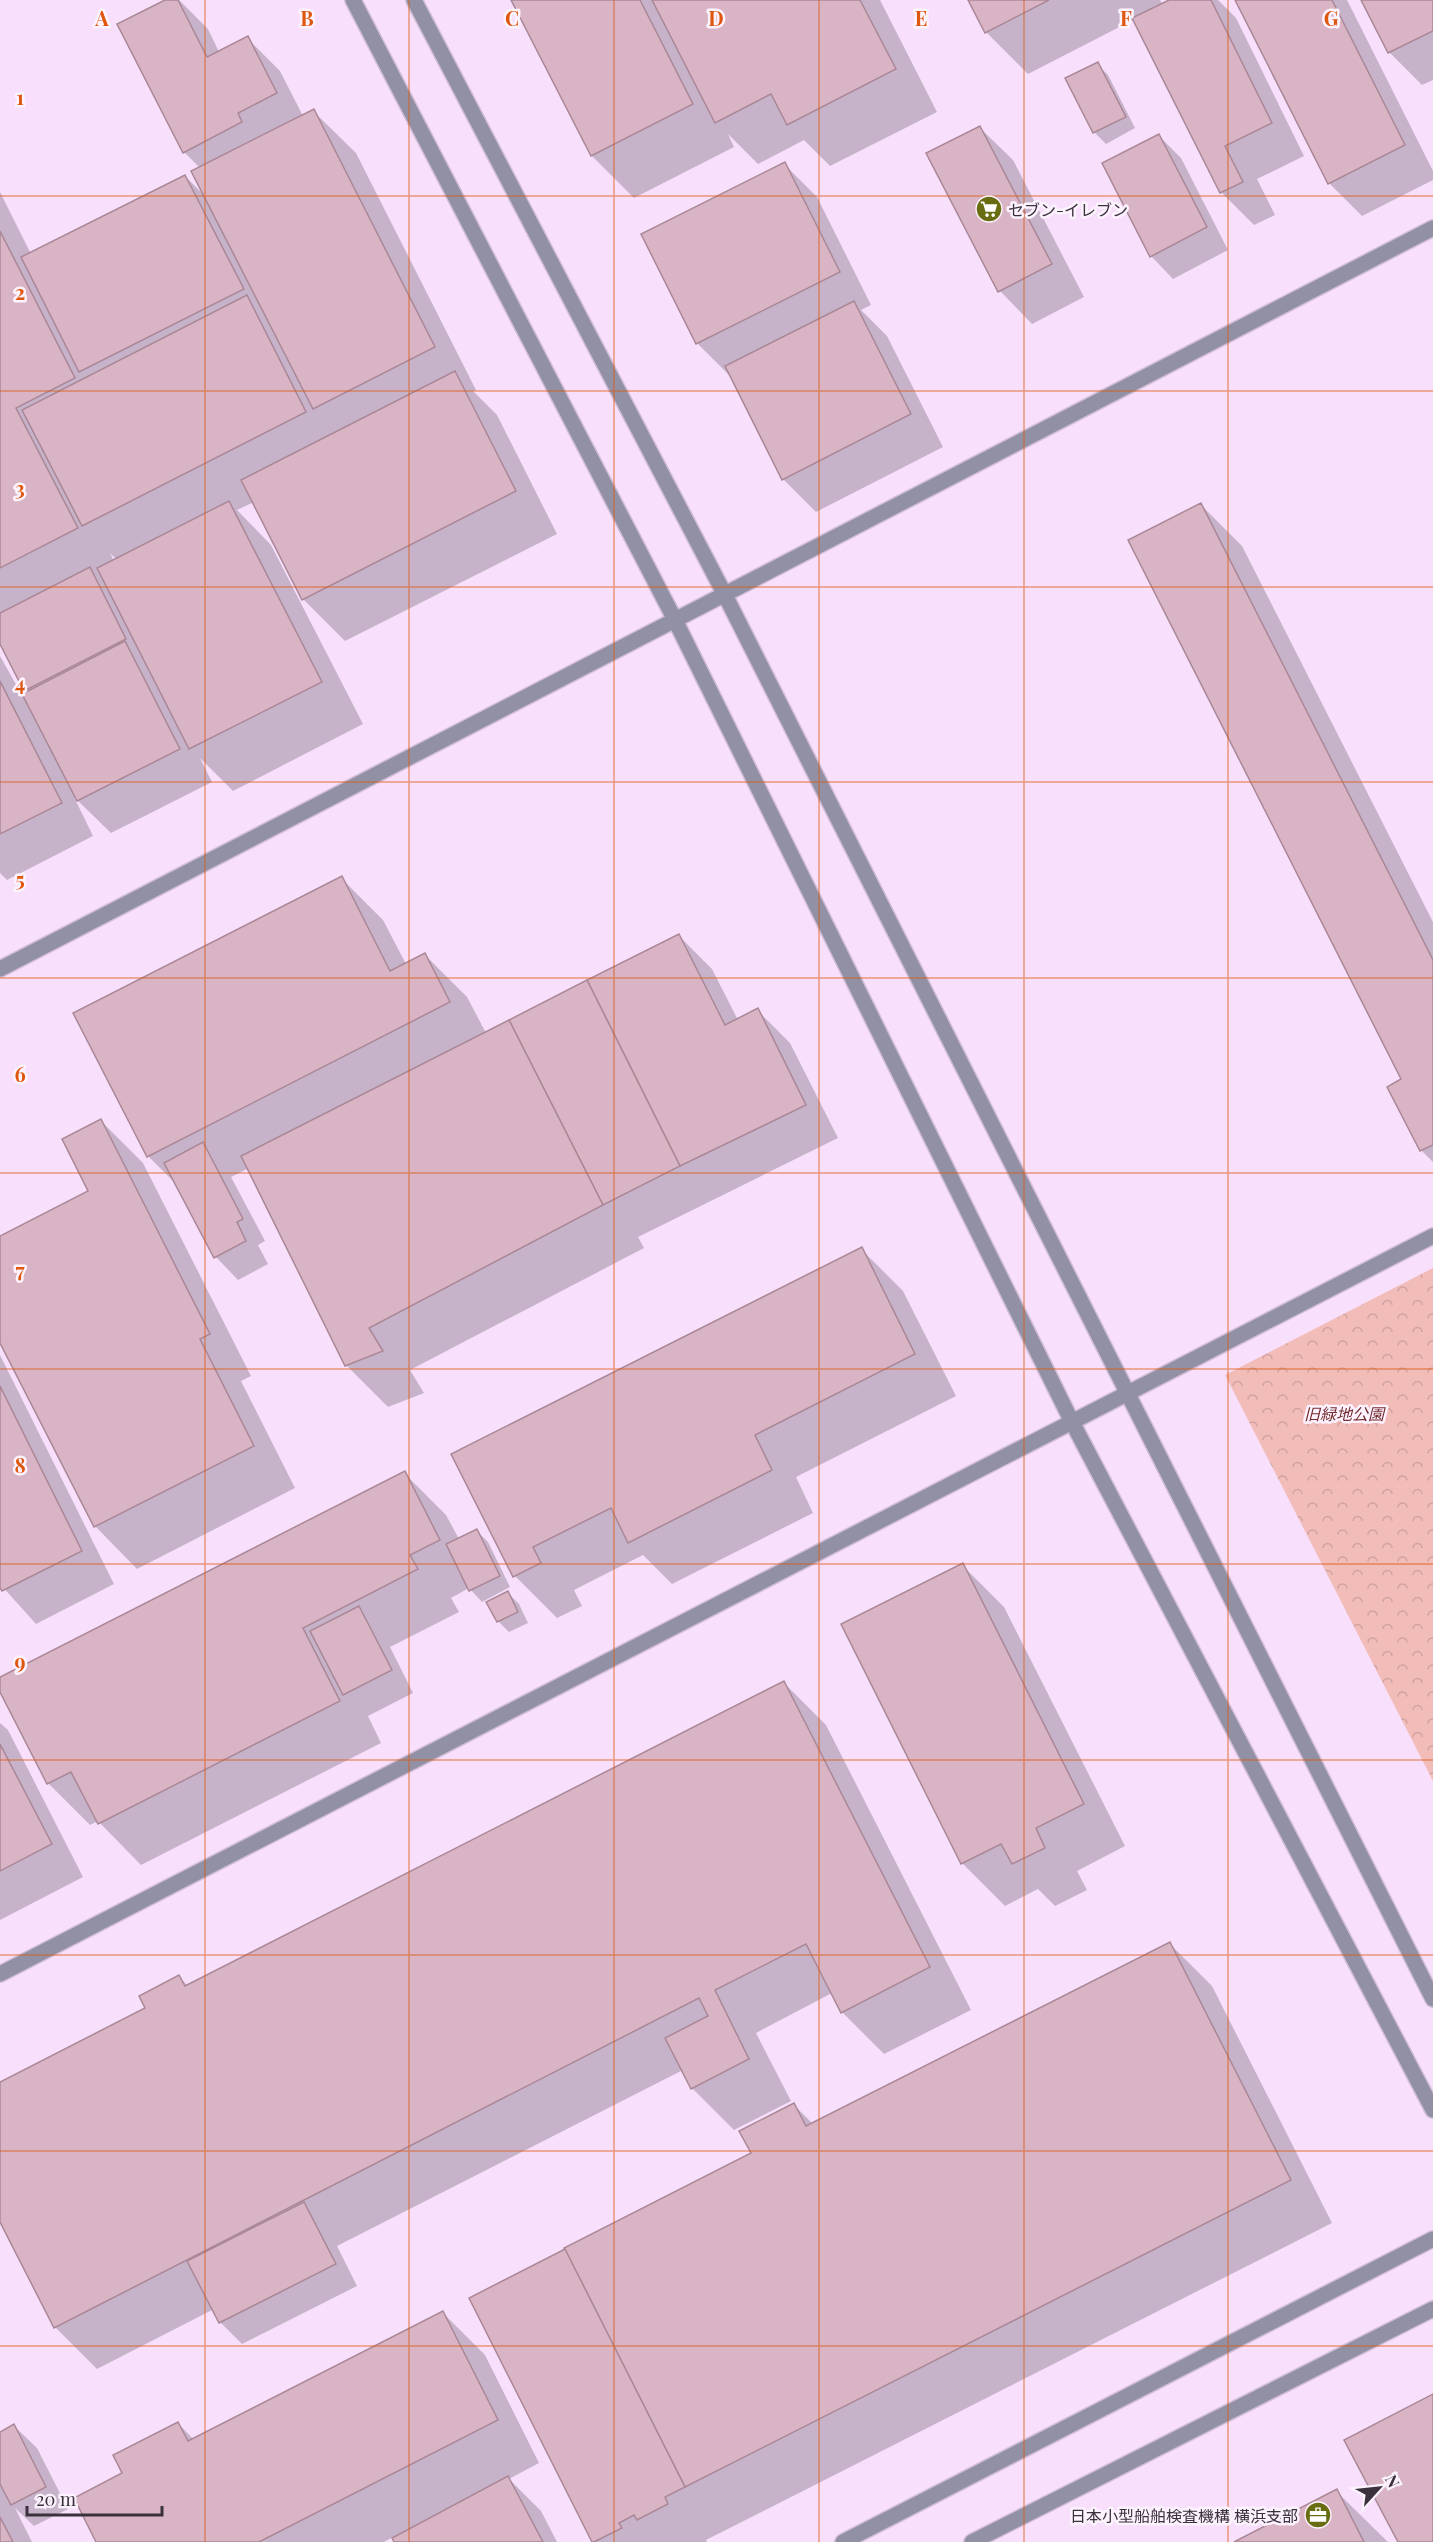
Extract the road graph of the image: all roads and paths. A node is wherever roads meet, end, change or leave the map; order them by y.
1 (353, 0) edge
2 (414, 0) edge
3 (1433, 228) edge
4 (724, 593) junction
5 (674, 618) junction
6 (0, 969) edge
7 (1433, 1236) edge
8 (1127, 1394) junction
9 (1071, 1420) junction
10 (0, 1974) edge
11 (1433, 1999) edge
12 (1433, 2110) edge
13 (1433, 2239) edge
14 (1433, 2309) edge
15 (843, 2542) edge
16 (972, 2542) edge

1 - 5 street
2 - 4 street
3 - 4 street
4 - 5 street
4 - 8 street
5 - 6 street
5 - 9 street
7 - 8 street
8 - 9 street
8 - 11 street
9 - 10 street
9 - 12 street
13 - 15 street
14 - 16 street

